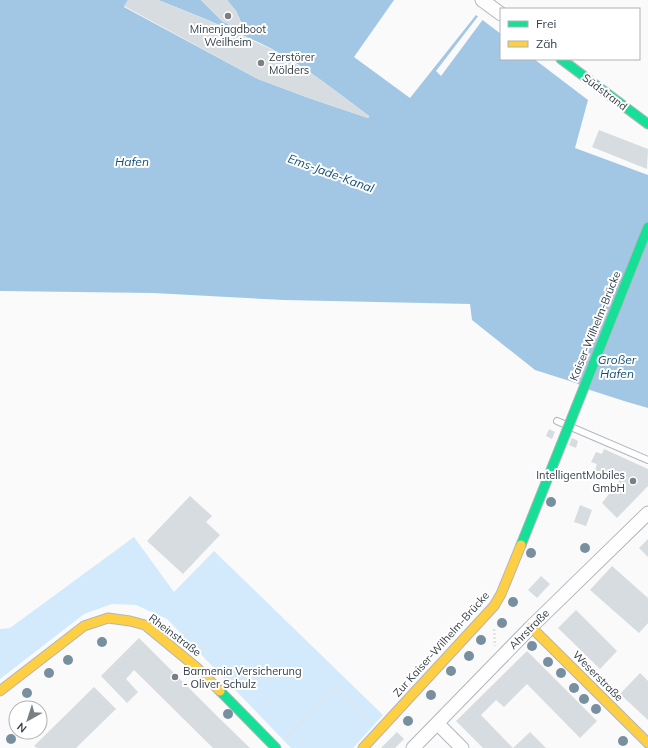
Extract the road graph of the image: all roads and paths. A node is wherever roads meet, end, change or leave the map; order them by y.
1 (482, 0) edge
2 (500, 13) edge
3 (231, 26) dead end
4 (228, 29) dead end
5 (562, 60) edge
6 (648, 124) edge
7 (648, 227) edge
8 (557, 421) dead end
9 (565, 435) joint
10 (648, 460) edge
11 (648, 513) edge
12 (531, 627) junction
13 (190, 632) dead end
14 (179, 634) dead end
15 (183, 638) junction
16 (189, 643) dead end
17 (210, 650) dead end
18 (199, 654) dead end
19 (0, 690) edge
20 (372, 724) dead end
21 (438, 724) junction
22 (648, 743) edge
23 (289, 744) dead end
24 (276, 748) edge
25 (363, 748) edge
26 (413, 748) edge
27 (462, 748) edge

1 - 2 street
3 - 4 path
5 - 6 street, Südstrand
7 - 9 street, Kaiser-Wilhelm-Brücke, bridge
8 - 10 lane
9 - 25 street, Zur Kaiser-Wilhelm-Brücke
11 - 12 street, Ahrstraße
12 - 21 street, Ahrstraße
12 - 22 street, Weserstraße
13 - 15 path
14 - 15 path
15 - 16 path
17 - 18 path
19 - 24 street, Rheinstraße
20 - 23 path
21 - 26 street, Ahrstraße
21 - 27 street

